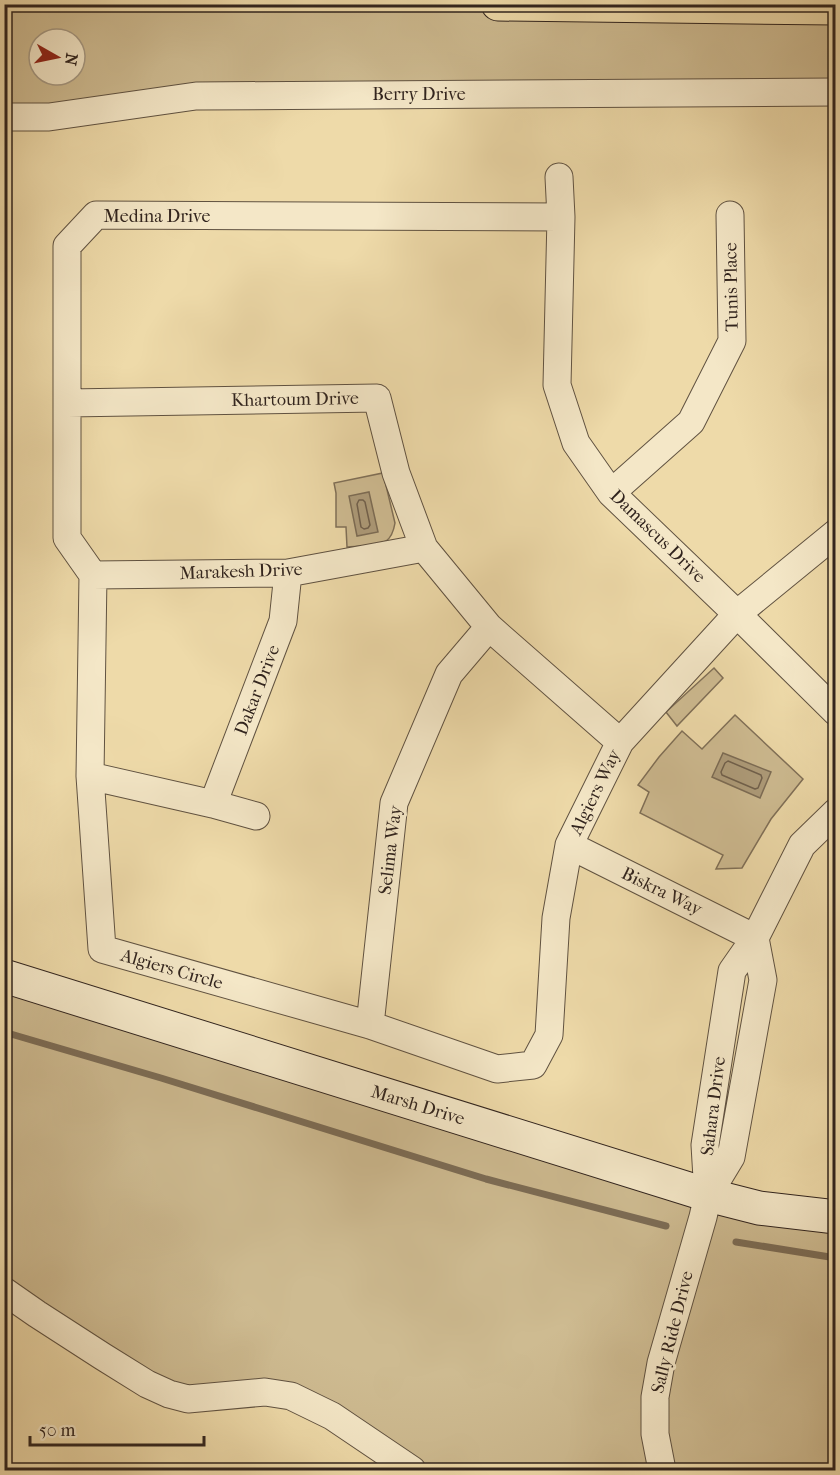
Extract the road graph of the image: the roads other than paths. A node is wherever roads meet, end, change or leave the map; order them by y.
1 (498, 4) edge
2 (836, 8) edge
3 (836, 92) edge
4 (4, 117) edge
5 (559, 177) dead end
6 (730, 215) dead end
7 (561, 217) junction
8 (68, 403) junction
9 (611, 493) junction
10 (836, 533) edge
11 (424, 548) junction
12 (288, 573) junction
13 (93, 575) junction
14 (737, 614) junction
15 (489, 627) junction
16 (836, 712) edge
17 (620, 742) junction
18 (90, 776) junction
19 (213, 804) junction
20 (836, 812) edge
21 (256, 816) dead end
22 (569, 845) junction
23 (755, 938) junction
24 (4, 976) edge
25 (370, 1025) junction
26 (533, 1065) joint
27 (708, 1195) junction
28 (836, 1217) edge
29 (4, 1291) edge
30 (412, 1470) edge
31 (662, 1470) edge

1 - 2 highway
3 - 4 street, Berry Drive
5 - 7 street, Damascus Drive
6 - 9 street, Tunis Place
7 - 8 street, Medina Drive
7 - 9 street, Damascus Drive
8 - 11 street, Khartoum Drive
8 - 13 street, Medina Drive
9 - 14 street, Damascus Drive
10 - 14 street, Algiers Way
11 - 12 street, Marakesh Drive
11 - 15 street, Khartoum Drive
12 - 13 street, Marakesh Drive
12 - 19 street, Dakar Drive
13 - 18 street, Algiers Circle
14 - 16 street, Damascus Drive
14 - 17 street, Algiers Way
15 - 17 street, Khartoum Drive
15 - 25 street, Selima Way
17 - 22 street, Algiers Way
18 - 19 street
18 - 25 street, Algiers Circle
19 - 21 street
20 - 23 street
22 - 23 street, Biskra Way
22 - 26 street, Algiers Way
23 - 27 street, Sahara Drive
24 - 27 street, Marsh Drive
25 - 26 street, Algiers Circle
27 - 28 street, Marsh Drive
27 - 31 street, Sally Ride Drive
29 - 30 street

